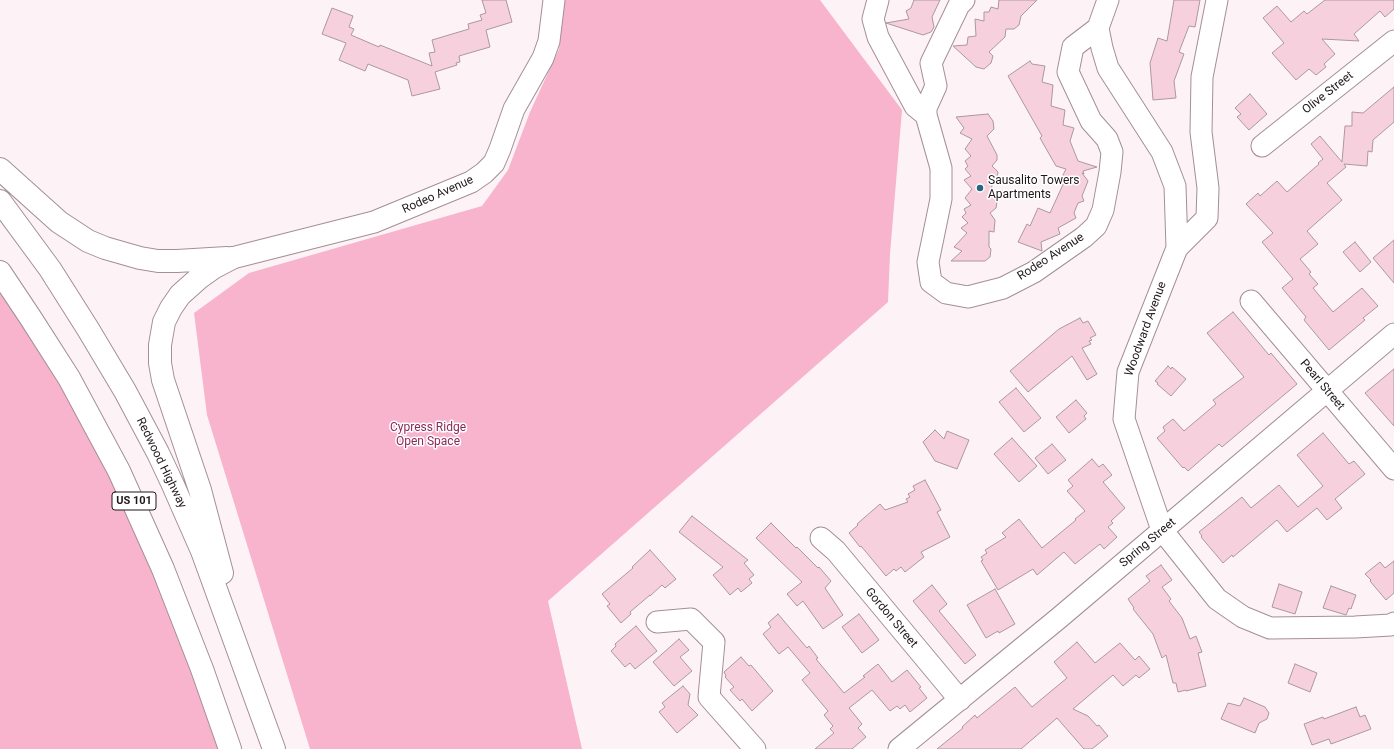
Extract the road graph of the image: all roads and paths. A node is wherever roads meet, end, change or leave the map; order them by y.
1 (554, 0) edge
2 (878, 0) edge
3 (964, 0) edge
4 (1108, 0) edge
5 (1217, 0) edge
6 (1098, 28) junction
7 (1394, 41) edge
8 (926, 115) junction
9 (1262, 146) dead end
10 (0, 169) edge
11 (0, 201) edge
12 (1177, 248) junction
13 (232, 258) junction
14 (0, 272) edge
15 (1251, 301) dead end
16 (1394, 334) edge
17 (1327, 391) junction
18 (1394, 469) edge
19 (1162, 530) junction
20 (821, 538) dead end
21 (657, 622) dead end
22 (1393, 625) edge
23 (239, 651) junction
24 (960, 700) junction
25 (230, 749) edge
26 (274, 749) edge
27 (755, 749) edge
28 (899, 749) edge

1 - 13 street, Rodeo Avenue
2 - 8 street, Rodeo Avenue
3 - 8 street
4 - 6 street
5 - 12 street, Woodward Avenue
6 - 8 street, Rodeo Avenue
6 - 12 street
7 - 9 street, Olive Street
10 - 13 highway
11 - 23 highway, Redwood Highway
12 - 19 street, Woodward Avenue
13 - 23 highway
14 - 25 highway, US 101
15 - 17 street, Pearl Street
16 - 17 street, Spring Street
17 - 18 street, Pearl Street
17 - 19 street, Spring Street
19 - 22 street, Woodward Avenue
19 - 24 street, Spring Street
20 - 24 street, Gordon Street
21 - 27 street
23 - 26 highway, Redwood Highway
24 - 28 street, Spring Street

